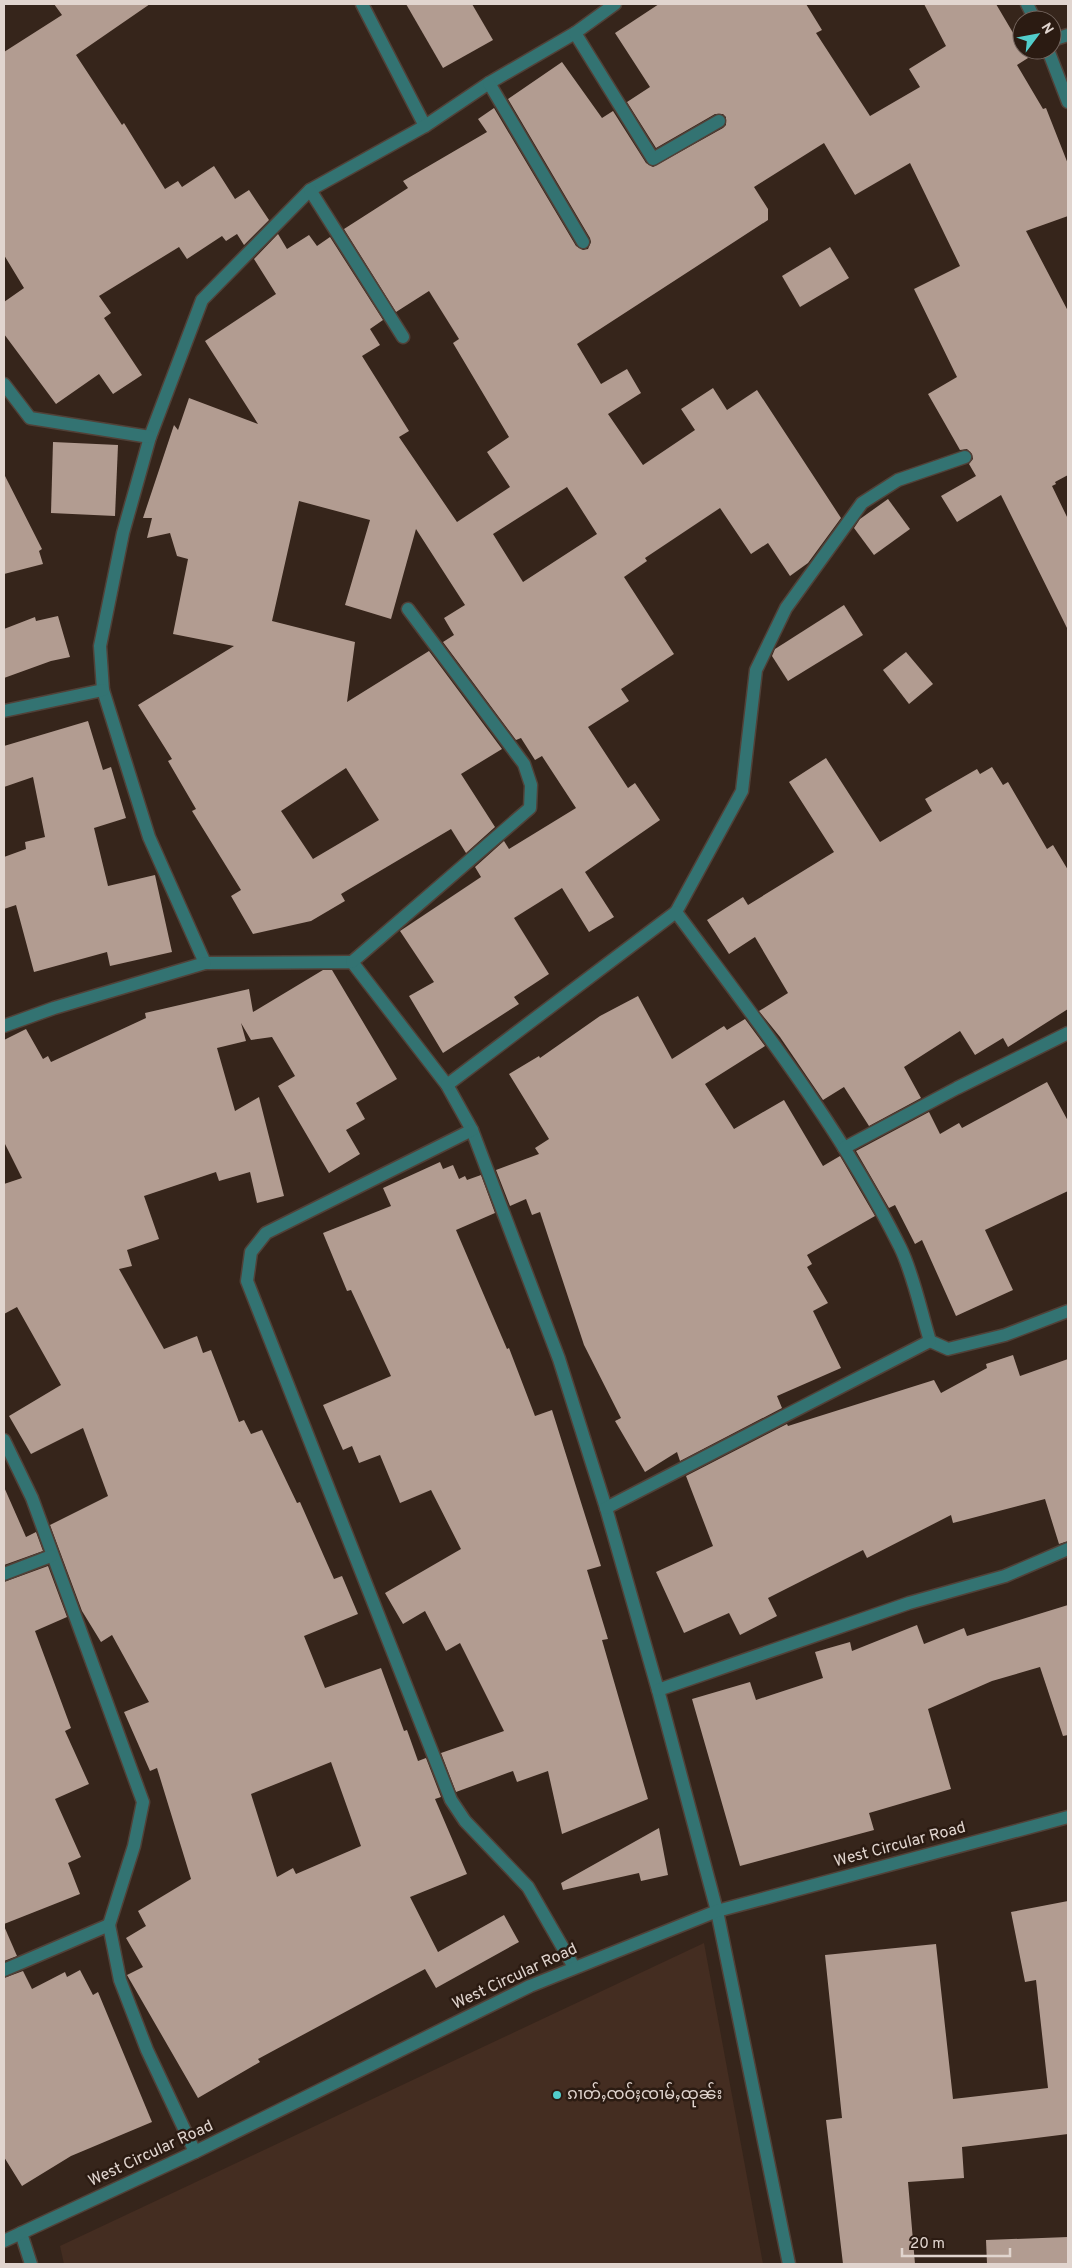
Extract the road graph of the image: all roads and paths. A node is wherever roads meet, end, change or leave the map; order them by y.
1 (362, 4) edge
2 (615, 4) edge
3 (575, 33) junction
4 (1052, 60) edge
5 (490, 83) junction
6 (1068, 102) edge
7 (719, 121) dead end
8 (424, 126) junction
9 (310, 190) junction
10 (583, 242) dead end
11 (403, 337) dead end
12 (4, 384) edge
13 (150, 437) junction
14 (965, 457) dead end
15 (408, 609) dead end
16 (103, 690) junction
17 (4, 711) edge
18 (676, 912) junction
19 (352, 962) junction
20 (205, 963) junction
21 (4, 1026) edge
22 (1068, 1033) edge
23 (446, 1085) junction
24 (472, 1130) junction
25 (844, 1148) junction
26 (1068, 1311) edge
27 (930, 1341) junction
28 (4, 1440) edge
29 (606, 1508) junction
30 (1068, 1549) edge
31 (51, 1556) junction
32 (4, 1574) edge
33 (658, 1690) junction
34 (1068, 1817) edge
35 (717, 1911) junction
36 (110, 1925) junction
37 (574, 1967) junction
38 (4, 1970) edge
39 (195, 2152) junction
40 (21, 2233) junction
41 (4, 2241) edge
42 (31, 2264) edge
43 (789, 2264) edge

1 - 8 street
2 - 3 street
3 - 5 street
3 - 7 street
4 - 6 street
5 - 8 street
5 - 10 street
8 - 9 street
9 - 11 street
9 - 13 street
12 - 13 street
13 - 16 street
14 - 18 street
15 - 19 street
16 - 17 street
16 - 20 street
18 - 23 street
18 - 25 street
19 - 20 street
19 - 23 street
20 - 21 street
22 - 25 street
23 - 24 street
24 - 29 street
24 - 37 street
25 - 27 street
26 - 27 street
27 - 29 street
28 - 31 street
29 - 33 street
30 - 33 street
31 - 32 street
31 - 36 street
33 - 35 street
34 - 35 street, West Circular Road
35 - 37 street, West Circular Road
35 - 43 street
36 - 38 street
36 - 39 street
37 - 39 street, West Circular Road
39 - 40 street, West Circular Road
40 - 41 street, West Circular Road
40 - 42 street

